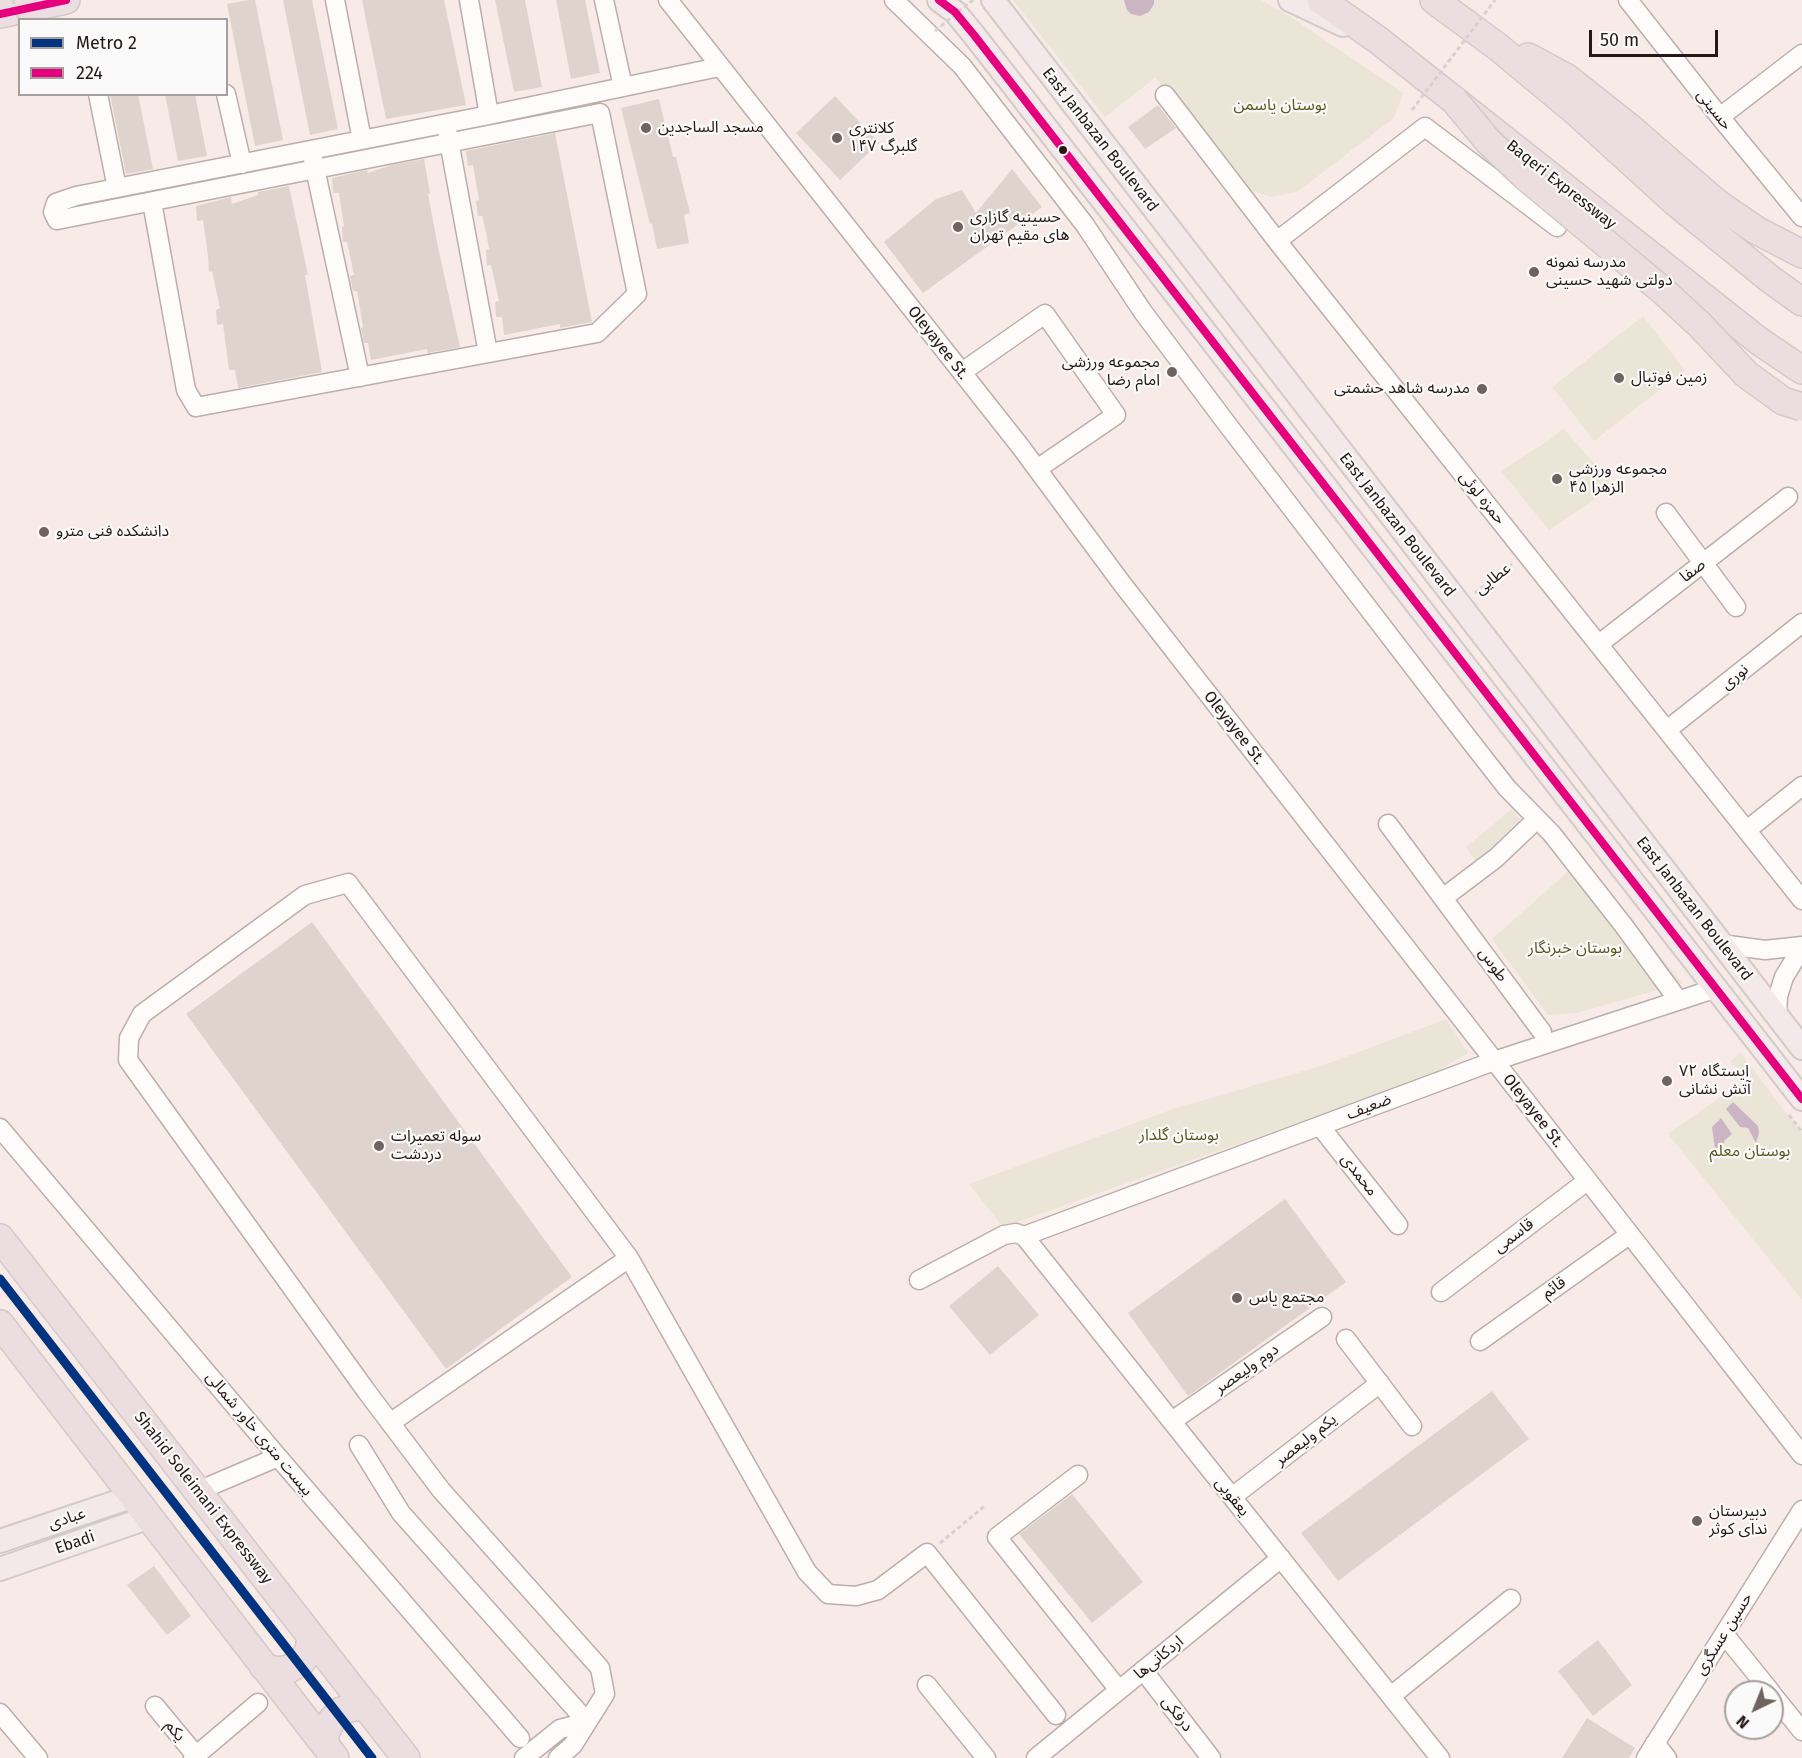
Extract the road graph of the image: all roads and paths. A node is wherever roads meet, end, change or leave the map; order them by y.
1 (13, 0) edge
2 (66, 0) edge
3 (334, 0) edge
4 (469, 0) edge
5 (604, 0) edge
6 (668, 0) edge
7 (894, 0) edge
8 (939, 0) edge
9 (973, 0) edge
10 (993, 0) edge
11 (1290, 0) edge
12 (1321, 0) edge
13 (1434, 0) edge
14 (1495, 0) edge
15 (1628, 0) edge
16 (0, 14) edge
17 (18, 18) edge
18 (935, 31) dead end
19 (974, 36) junction
20 (1378, 40) junction
21 (1498, 47) junction
22 (1802, 54) edge
23 (951, 55) junction
24 (719, 67) junction
25 (623, 87) junction
26 (1165, 95) dead end
27 (98, 96) edge
28 (226, 96) edge
29 (1454, 100) junction
30 (1412, 110) dead end
31 (489, 115) junction
32 (1720, 117) junction
33 (446, 122) junction
34 (362, 140) junction
35 (449, 141) junction
36 (311, 149) junction
37 (242, 164) junction
38 (315, 170) junction
39 (117, 188) junction
40 (152, 202) junction
41 (1802, 217) edge
42 (1557, 227) dead end
43 (1277, 241) junction
44 (1802, 254) edge
45 (1802, 302) edge
46 (488, 353) junction
47 (1802, 370) edge
48 (962, 372) junction
49 (360, 377) junction
50 (1754, 381) dead end
51 (1802, 410) edge
52 (1037, 469) junction
53 (1788, 497) dead end
54 (1666, 513) dead end
55 (1526, 553) junction
56 (1702, 564) junction
57 (1460, 606) junction
58 (1736, 607) dead end
59 (1802, 622) edge
60 (1599, 644) junction
61 (1667, 730) junction
62 (1802, 786) edge
63 (1537, 819) junction
64 (1388, 824) dead end
65 (1747, 830) junction
66 (1799, 890) edge
67 (1443, 898) junction
68 (1721, 945) junction
69 (1802, 946) edge
70 (1802, 952) edge
71 (1717, 988) junction
72 (1678, 1000) junction
73 (1777, 1017) junction
74 (1542, 1032) dead end
75 (1802, 1048) edge
76 (1494, 1060) junction
77 (1802, 1099) edge
78 (1320, 1126) junction
79 (0, 1128) edge
80 (1587, 1181) junction
81 (1398, 1225) dead end
82 (1629, 1235) junction
83 (1024, 1236) junction
84 (0, 1238) edge
85 (629, 1258) junction
86 (919, 1280) dead end
87 (1442, 1292) dead end
88 (1322, 1317) dead end
89 (0, 1324) edge
90 (1346, 1339) dead end
91 (1480, 1341) dead end
92 (1380, 1383) junction
93 (1172, 1421) junction
94 (390, 1423) junction
95 (1412, 1426) dead end
96 (359, 1446) dead end
97 (1802, 1455) edge
98 (278, 1457) junction
99 (1078, 1475) dead end
100 (198, 1491) junction
101 (1232, 1497) junction
102 (986, 1505) dead end
103 (142, 1507) junction
104 (1802, 1510) edge
105 (0, 1541) edge
106 (927, 1553) junction
107 (1281, 1558) junction
108 (0, 1569) edge
109 (1511, 1599) dead end
110 (1724, 1634) junction
111 (311, 1637) junction
112 (262, 1666) junction
113 (1143, 1671) junction
114 (1761, 1680) edge
115 (927, 1685) dead end
116 (1119, 1690) junction
117 (1391, 1696) junction
118 (258, 1703) dead end
119 (155, 1706) dead end
120 (366, 1707) junction
121 (1784, 1709) edge
122 (0, 1713) edge
123 (1056, 1715) dead end
124 (587, 1722) junction
125 (1802, 1731) edge
126 (520, 1738) dead end
127 (330, 1751) edge
128 (1650, 1751) edge
129 (195, 1757) edge
130 (39, 1758) edge
131 (406, 1758) edge
132 (524, 1758) edge
133 (558, 1758) edge
134 (986, 1758) edge
135 (1036, 1758) edge
136 (1211, 1758) edge
137 (1440, 1758) edge
138 (1667, 1758) edge

1 - 17 path, bridge
2 - 16 highway
3 - 34 street
4 - 31 street
5 - 25 street
6 - 24 street, Oleyayee St.
7 - 23 street
8 - 19 main road, East Janbazan Boulevard
9 - 18 path, bridge
10 - 57 main road, East Janbazan Boulevard
11 - 20 main road
12 - 20 highway, Baqeri Expressway
13 - 21 highway
14 - 30 path, bridge
15 - 32 street, حسینی
19 - 23 street
19 - 71 main road, East Janbazan Boulevard
20 - 29 highway, Baqeri Expressway
21 - 44 highway
21 - 45 highway
22 - 32 street
23 - 63 street
24 - 25 street
24 - 48 street, Oleyayee St.
25 - 31 street
26 - 43 street, حمزه لوئی
27 - 39 street
28 - 37 street
29 - 47 highway, Baqeri Expressway
29 - 51 highway, bridge
31 - 33 street
32 - 41 street, حسینی
33 - 34 street
33 - 35 street
34 - 36 street
35 - 38 street
35 - 46 street
35 - 46 street
36 - 37 street
36 - 38 street
37 - 39 street
38 - 40 street
38 - 49 street
39 - 40 street
40 - 49 street
42 - 43 street
43 - 55 street, حمزه لوئی
46 - 49 street
48 - 52 street, Oleyayee St.
48 - 52 street
50 - 51 street
52 - 76 street, Oleyayee St.
53 - 56 street, صفا
54 - 56 street
55 - 57 path, عطایی
55 - 60 street, حمزه لوئی
56 - 58 street
56 - 60 street, صفا
57 - 68 main road, East Janbazan Boulevard
59 - 61 street, نوری
60 - 61 street, حمزه لوئی
61 - 65 street, حمزه لوئی
62 - 65 street
63 - 67 street
63 - 72 street
64 - 67 street, طوس
65 - 66 street, حمزه لوئی
67 - 74 street, طوس
68 - 69 street
68 - 73 main road, East Janbazan Boulevard
70 - 73 street
71 - 72 street, ضعیف
71 - 77 main road, East Janbazan Boulevard
72 - 76 street, ضعیف
73 - 75 main road, East Janbazan Boulevard
76 - 78 street, ضعیف
76 - 80 street, Oleyayee St.
78 - 81 street, محمدی
78 - 83 street, ضعیف
79 - 98 street, بیست متری خاور شمالی
80 - 82 street, Oleyayee St.
80 - 87 street, قاسمی
82 - 91 street, قائم
82 - 97 street, Oleyayee St.
83 - 86 street, ضعیف
83 - 93 street, یعقوبی
84 - 100 highway, Shahid Soleimani Expressway
85 - 94 street
85 - 94 street
85 - 106 street
88 - 93 street, دوم ولیعصر
89 - 103 highway
90 - 92 street
92 - 95 street
92 - 101 street, یکم ولیعصر
93 - 101 street, یعقوبی
94 - 124 street
96 - 124 street
98 - 100 street
98 - 126 street, بیست متری خاور شمالی
99 - 116 street
100 - 111 highway, Shahid Soleimani Expressway
101 - 107 street, یعقوبی
102 - 106 path
103 - 105 main road, عبادی
103 - 108 main road, Ebadi
103 - 112 highway
104 - 110 street, حسین عسگری
106 - 123 street
107 - 113 street, اردکانی‌ها
107 - 117 street, یعقوبی
109 - 117 street
110 - 114 street
110 - 128 street, حسین عسگری
111 - 112 highway
111 - 120 highway, Shahid Soleimani Expressway
112 - 127 highway
113 - 116 street, اردکانی‌ها
113 - 136 street, درفکی
115 - 134 street
116 - 135 street, اردکانی‌ها
117 - 137 street, یعقوبی
118 - 129 street
119 - 129 street, یکم
120 - 127 highway
120 - 131 highway, Shahid Soleimani Expressway
121 - 125 street
122 - 130 street
124 - 132 street
124 - 133 street
128 - 138 street

